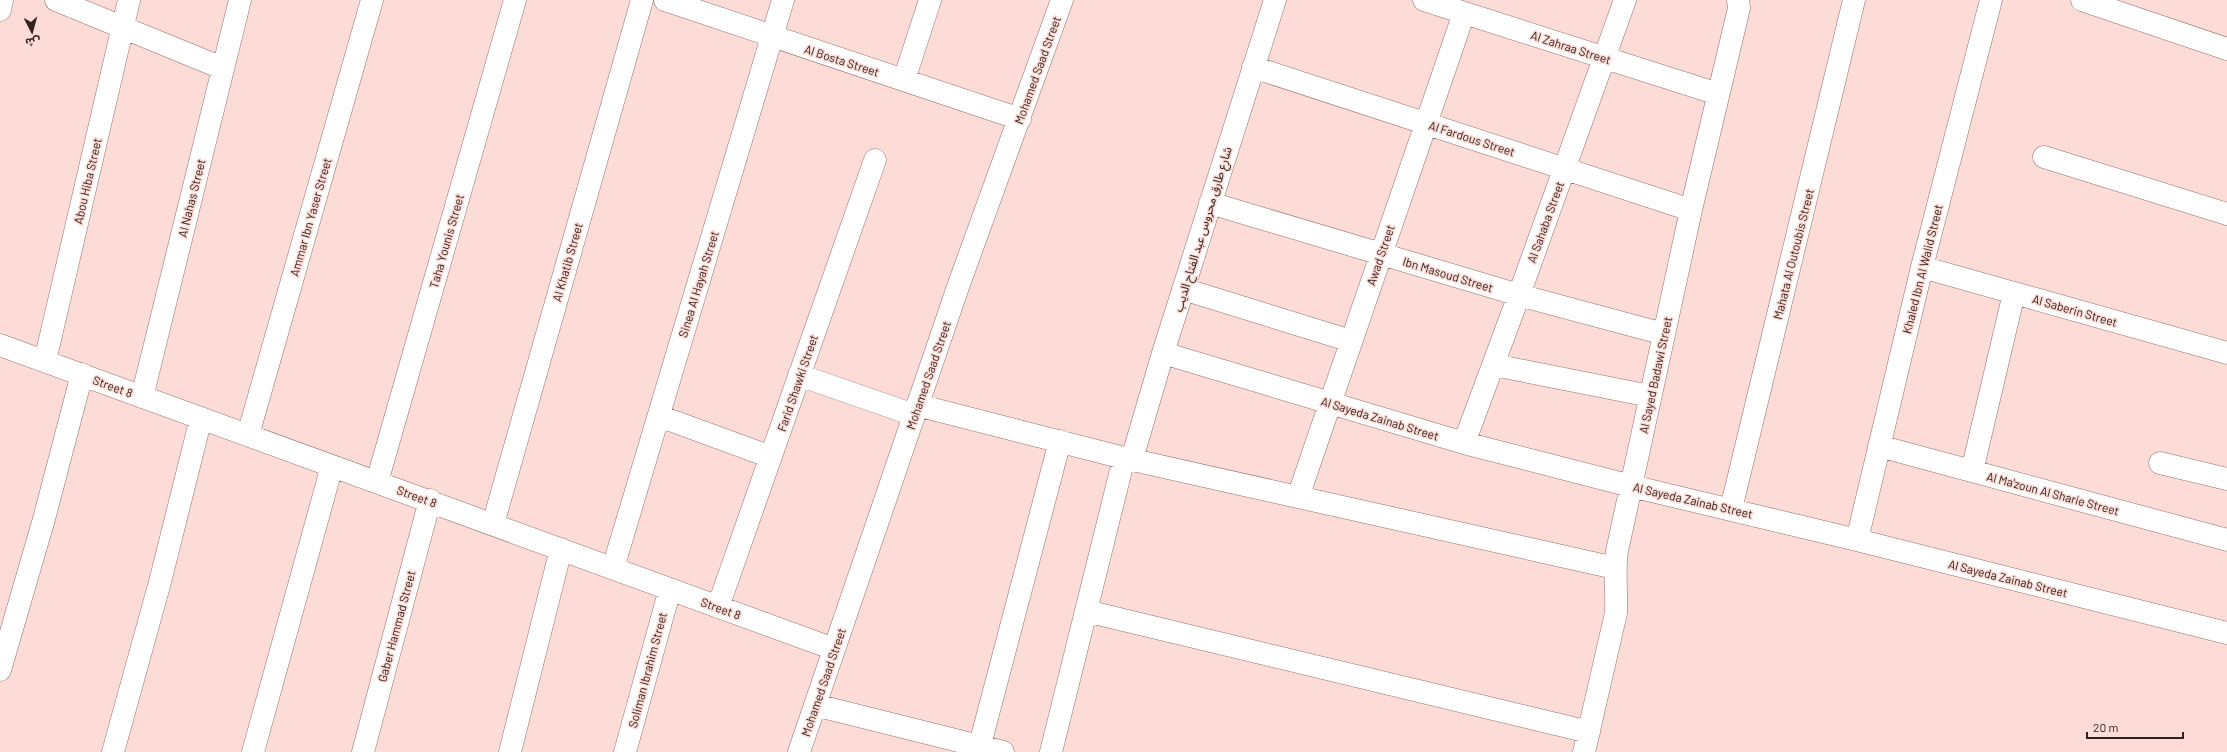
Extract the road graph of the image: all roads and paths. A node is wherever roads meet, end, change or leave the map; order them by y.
1 (2, 0) edge
2 (56, 0) edge
3 (129, 0) edge
4 (240, 0) edge
5 (372, 0) edge
6 (515, 0) edge
7 (642, 0) edge
8 (665, 0) edge
9 (784, 0) edge
10 (930, 0) edge
11 (1062, 0) edge
12 (1275, 0) edge
13 (1424, 0) edge
14 (1625, 0) edge
15 (1738, 0) edge
16 (1854, 0) edge
17 (1991, 0) edge
18 (2082, 0) edge
19 (0, 10) edge
20 (1464, 13) junction
21 (122, 29) junction
22 (773, 36) junction
23 (2227, 49) edge
24 (1604, 57) junction
25 (1254, 67) junction
26 (222, 68) junction
27 (904, 80) junction
28 (1718, 94) junction
29 (1020, 119) junction
30 (1425, 123) junction
31 (2044, 158) dead end
32 (875, 160) dead end
33 (1564, 168) junction
34 (1210, 203) junction
35 (1691, 210) junction
36 (2227, 214) edge
37 (1380, 254) junction
38 (1922, 267) junction
39 (1183, 289) junction
40 (2014, 293) junction
41 (1519, 295) junction
42 (1664, 334) junction
43 (1350, 341) junction
44 (0, 345) edge
45 (1163, 352) junction
46 (2227, 352) edge
47 (45, 361) junction
48 (1494, 365) junction
49 (82, 374) junction
50 (800, 375) junction
51 (1650, 396) junction
52 (142, 397) junction
53 (1329, 403) junction
54 (916, 410) junction
55 (659, 416) junction
56 (201, 418) junction
57 (248, 435) junction
58 (1060, 441) junction
59 (1464, 443) junction
60 (1879, 446) junction
61 (771, 457) junction
62 (1128, 458) junction
63 (2160, 463) dead end
64 (332, 466) junction
65 (1972, 471) junction
66 (2227, 480) edge
67 (377, 482) junction
68 (1631, 486) junction
69 (1298, 497) junction
70 (430, 500) junction
71 (1732, 509) junction
72 (492, 524) junction
73 (1857, 540) junction
74 (2227, 540) edge
75 (561, 549) junction
76 (613, 568) junction
77 (1615, 568) junction
78 (670, 589) junction
79 (718, 607) junction
80 (1086, 611) junction
81 (2227, 633) edge
82 (834, 649) junction
83 (0, 670) edge
84 (815, 704) junction
85 (1586, 742) edge
86 (979, 749) edge
87 (113, 752) edge
88 (253, 752) edge
89 (363, 752) edge
90 (510, 752) edge
91 (625, 752) edge
92 (799, 752) edge
93 (1002, 752) edge
94 (1051, 752) edge

1 - 19 street
2 - 21 street
3 - 21 street, Abou Hiba Street
4 - 26 street, Al Nahas Street
5 - 57 street, Ammar Ibn Yaser Street
6 - 67 street, Taha Younis Street
7 - 72 street, Al Khatib Street
8 - 22 street, Al Bosta Street
9 - 22 street, Sinea Al Hayah Street
10 - 27 street
11 - 29 street, Mohamed Saad Street
12 - 25 street, شارع طارق محروس عبد الفتاح الديب
13 - 20 street, Al Zahraa Street
14 - 24 street, Al Sahaba Street
15 - 28 street, Al Sayed Badawi Street
16 - 71 street, Mahata Al Outoubis Street
17 - 38 street, Khaled Ibn Al Walid Street
18 - 23 street
20 - 24 street, Al Zahraa Street
20 - 30 street, Awad Street
21 - 26 street
21 - 47 street, Abou Hiba Street
22 - 27 street, Al Bosta Street
22 - 55 street, Sinea Al Hayah Street
24 - 28 street, Al Zahraa Street
24 - 33 street, Al Sahaba Street
25 - 30 street, Al Fardous Street
25 - 34 street, شارع طارق محروس عبد الفتاح الديب
26 - 52 street, Al Nahas Street
27 - 29 street, Al Bosta Street
28 - 35 street, Al Sayed Badawi Street
29 - 54 street, Mohamed Saad Street
30 - 33 street, Al Fardous Street
30 - 37 street, Awad Street
31 - 36 street
32 - 50 street, Farid Shawki Street
33 - 35 street, Al Fardous Street
33 - 41 street, Al Sahaba Street
34 - 37 street, Ibn Masoud Street
34 - 39 street, شارع طارق محروس عبد الفتاح الديب
35 - 42 street, Al Sayed Badawi Street
37 - 41 street, Ibn Masoud Street
37 - 43 street, Awad Street
38 - 40 street, Al Saberin Street
38 - 60 street, Khaled Ibn Al Walid Street
39 - 43 street
39 - 45 street, شارع طارق محروس عبد الفتاح الديب
40 - 46 street, Al Saberin Street
40 - 65 street
41 - 42 street, Ibn Masoud Street
41 - 48 street, Al Sahaba Street
42 - 51 street, Al Sayed Badawi Street
43 - 53 street, Awad Street
44 - 47 street, Street 8
45 - 53 street, Al Sayeda Zainab Street
45 - 62 street, شارع طارق محروس عبد الفتاح الديب
47 - 49 street, Street 8
48 - 51 street
48 - 59 street, Al Sahaba Street
49 - 52 street, Street 8
49 - 83 street
50 - 54 street
50 - 61 street, Farid Shawki Street
51 - 68 street, Al Sayed Badawi Street
52 - 56 street, Street 8
53 - 59 street, Al Sayeda Zainab Street
53 - 69 street, Awad Street
54 - 58 street
54 - 82 street, Mohamed Saad Street
55 - 61 street
55 - 76 street, Sinea Al Hayah Street
56 - 57 street, Street 8
56 - 87 street
57 - 64 street, Street 8
58 - 62 street
58 - 86 street
59 - 68 street, Al Sayeda Zainab Street
60 - 65 street, Al Ma'zoun Al Sharie Street
60 - 73 street, Khaled Ibn Al Walid Street
61 - 79 street, Farid Shawki Street
62 - 69 street
62 - 80 street, شارع طارق محروس عبد الفتاح الديب
63 - 66 street
64 - 67 street, Street 8
64 - 88 street
65 - 74 street, Al Ma'zoun Al Sharie Street
67 - 70 street, Street 8
68 - 71 street, Al Sayeda Zainab Street
68 - 77 street, Al Sayed Badawi Street
69 - 77 street
70 - 72 street, Street 8
70 - 89 street, Gaber Hammad Street
71 - 73 street, Al Sayeda Zainab Street
72 - 75 street, Street 8
73 - 81 street, Al Sayeda Zainab Street
75 - 76 street, Street 8
75 - 90 street
76 - 78 street, Street 8
77 - 85 street, Al Sayed Badawi Street
78 - 79 street, Street 8
78 - 91 street, Soliman Ibrahim Street
79 - 82 street, Street 8
80 - 85 street
80 - 94 street, شارع طارق محروس عبد الفتاح الديب
82 - 84 street, Mohamed Saad Street
84 - 86 street
84 - 92 street, Mohamed Saad Street
86 - 93 street

